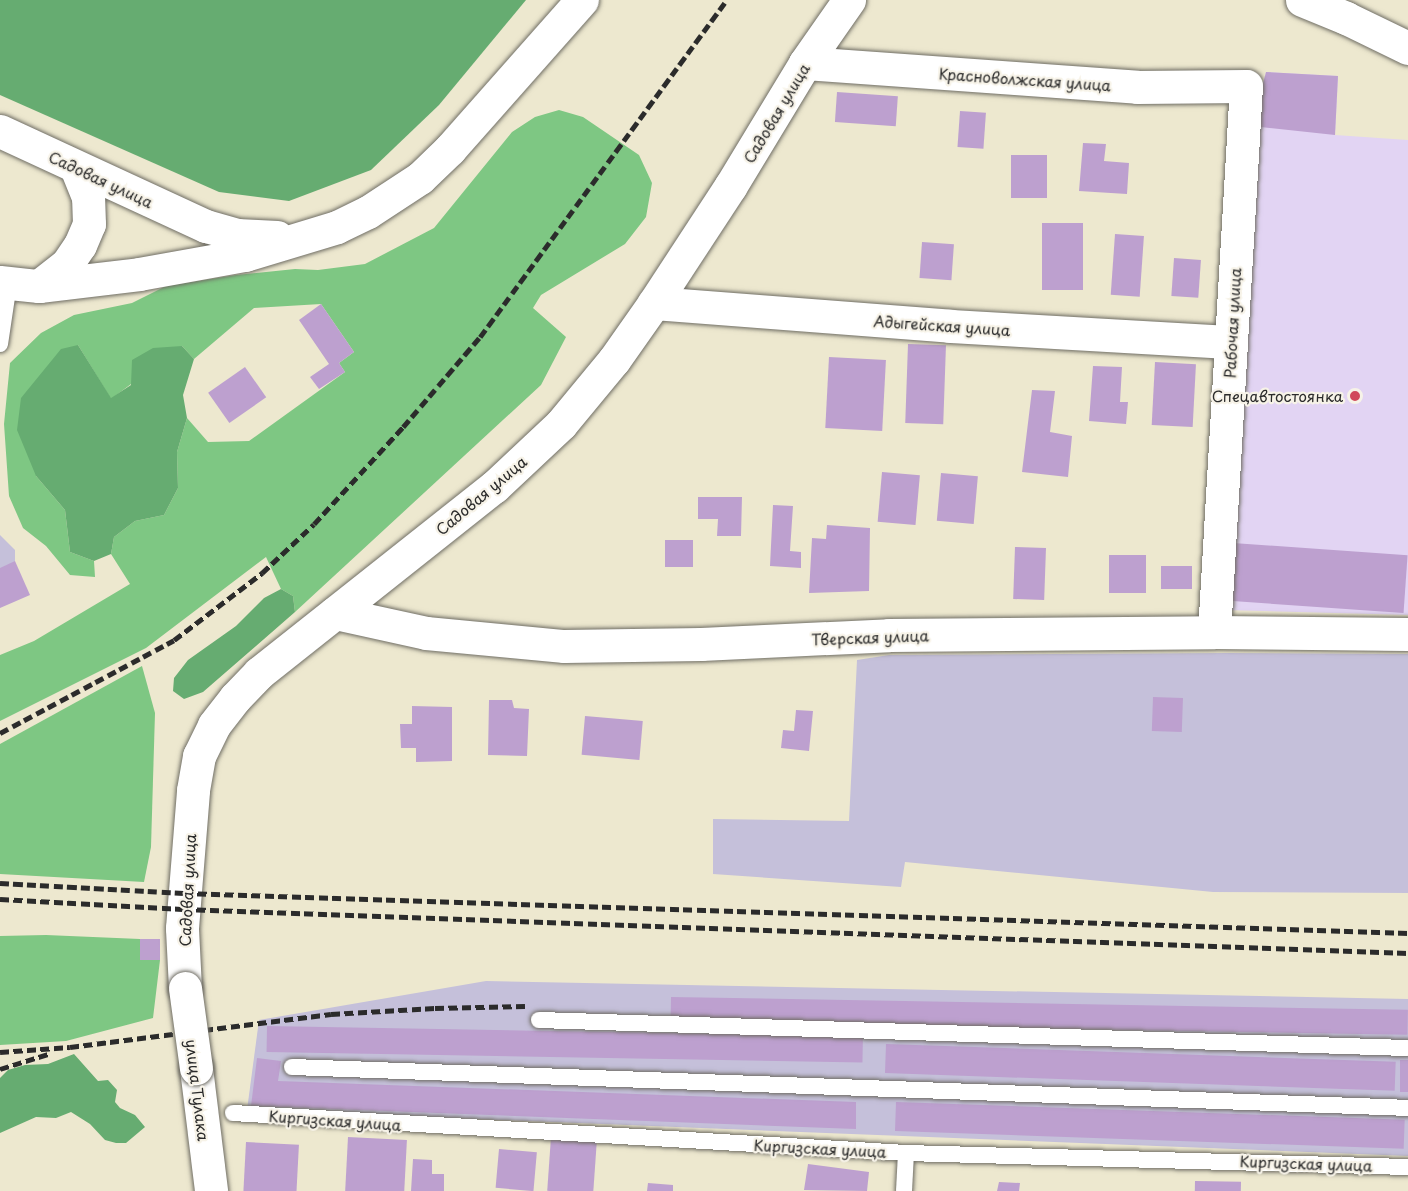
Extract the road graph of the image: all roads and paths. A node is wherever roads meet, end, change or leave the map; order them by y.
1 (582, 0) edge
2 (849, 0) edge
3 (1302, 0) edge
4 (1408, 48) edge
5 (805, 63) junction
6 (1246, 86) joint
7 (0, 131) edge
8 (76, 168) junction
9 (309, 237) junction
10 (16, 284) edge
11 (654, 303) junction
12 (1230, 342) junction
13 (0, 344) edge
14 (335, 613) junction
15 (1214, 632) junction
16 (1408, 634) edge
17 (185, 988) joint
18 (539, 1020) dead end
19 (1408, 1048) edge
20 (292, 1067) dead end
21 (1408, 1108) edge
22 (233, 1113) dead end
23 (906, 1153) junction
24 (1408, 1167) edge
25 (211, 1191) edge
26 (904, 1191) edge

1 - 9 street, Садовая улица
2 - 5 street, Садовая улица
3 - 4 street
5 - 6 street, Красноволжская улица
5 - 11 street, Садовая улица
6 - 12 street, Рабочая улица
7 - 8 street, Садовая улица
8 - 9 street, Садовая улица
8 - 10 street
9 - 10 street, Садовая улица
10 - 13 lane
11 - 12 street, Адыгейская улица
11 - 14 street, Садовая улица
12 - 15 street, Рабочая улица
14 - 15 street, Тверская улица
14 - 17 street, Садовая улица
15 - 16 street, Тверская улица
17 - 25 street, улица Тулака, bridge
18 - 19 lane
20 - 21 lane
22 - 23 lane, Киргизская улица
23 - 24 lane, Киргизская улица
23 - 26 lane

